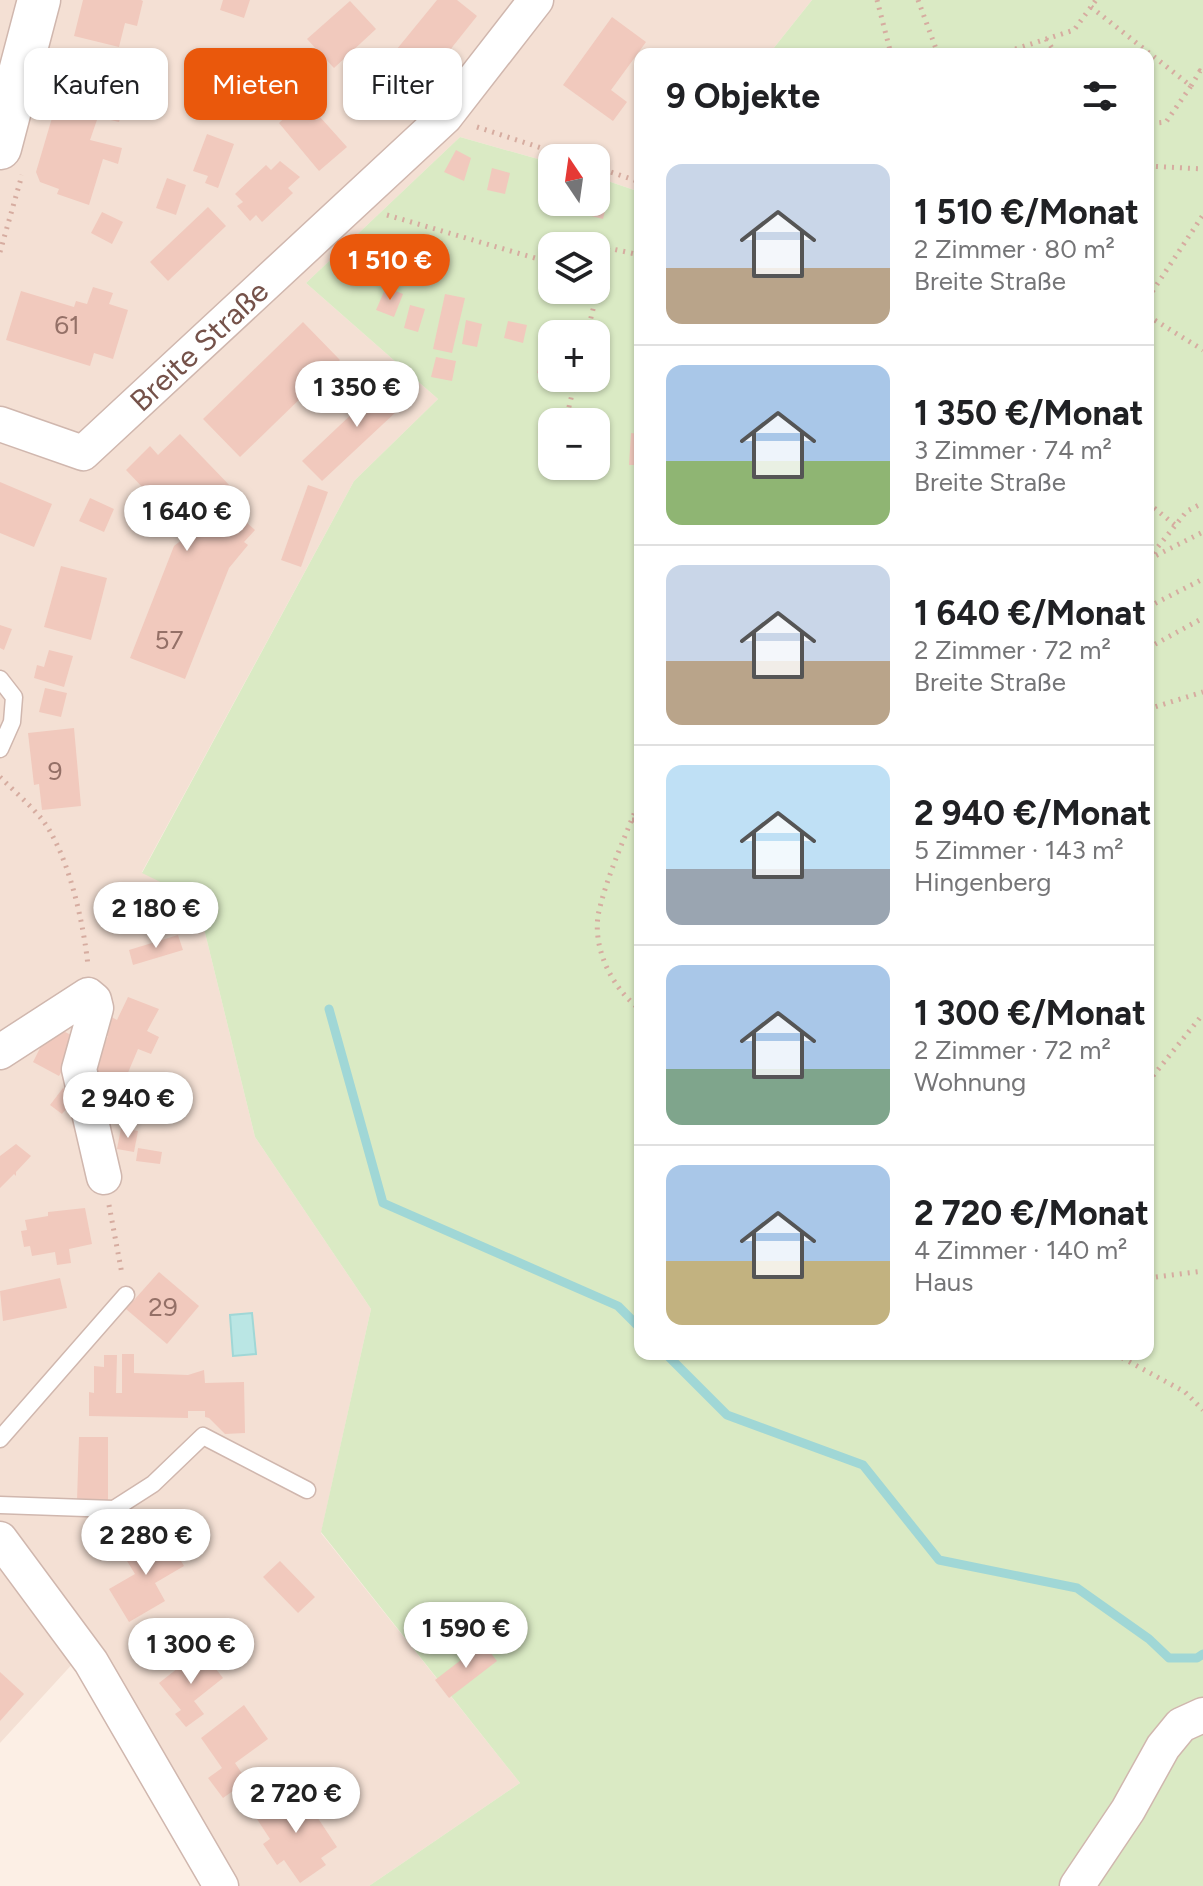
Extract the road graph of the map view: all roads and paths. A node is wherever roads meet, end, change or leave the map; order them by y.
1 (39, 0) edge
2 (536, 0) edge
3 (877, 0) edge
4 (918, 0) edge
5 (1096, 0) edge
6 (1091, 7) junction
7 (1046, 39) junction
8 (889, 48) edge
9 (936, 48) edge
10 (1018, 48) edge
11 (1052, 48) edge
12 (1143, 48) edge
13 (1154, 57) edge
14 (1203, 73) edge
15 (1191, 86) junction
16 (462, 95) edge
17 (442, 120) edge
18 (454, 120) edge
19 (1154, 123) edge
20 (538, 147) edge
21 (0, 148) edge
22 (1154, 166) edge
23 (1203, 169) edge
24 (610, 172) edge
25 (634, 180) edge
26 (360, 197) junction
27 (1203, 215) edge
28 (610, 248) edge
29 (634, 254) edge
30 (538, 259) edge
31 (1154, 289) edge
32 (1154, 320) edge
33 (1203, 350) edge
34 (0, 424) edge
35 (1203, 503) edge
36 (1154, 508) edge
37 (1175, 525) junction
38 (1203, 532) edge
39 (1156, 549) joint
40 (1154, 552) edge
41 (1154, 556) edge
42 (1203, 579) edge
43 (1154, 604) edge
44 (1203, 618) edge
45 (1154, 645) edge
46 (0, 679) edge
47 (1203, 692) edge
48 (1154, 707) edge
49 (0, 749) edge
50 (0, 777) edge
51 (634, 815) edge
52 (632, 820) joint
53 (88, 995) junction
54 (634, 1005) edge
55 (1203, 1014) edge
56 (0, 1052) edge
57 (1154, 1075) edge
58 (104, 1177) joint
59 (1203, 1271) edge
60 (1154, 1277) edge
61 (126, 1295) joint
62 (1126, 1360) edge
63 (1203, 1410) edge
64 (0, 1439) edge
65 (307, 1490) dead end
66 (0, 1505) edge
67 (0, 1539) edge
68 (1203, 1715) edge
69 (221, 1886) edge
70 (1077, 1886) edge

1 - 21 street
2 - 16 street, Breite Straße
3 - 8 path
4 - 9 path
5 - 6 path
6 - 7 path
6 - 12 path
7 - 10 path
7 - 11 path
13 - 15 path
14 - 15 path
15 - 19 path
17 - 26 street, Breite Straße
18 - 20 path
22 - 23 path
24 - 25 path
26 - 30 path
26 - 34 street, Breite Straße
27 - 31 path
28 - 29 path
32 - 33 path
35 - 37 path
36 - 37 path
37 - 39 path
38 - 41 path
39 - 40 path
42 - 43 path
44 - 45 path
46 - 49 lane
47 - 48 path
50 - 53 path
51 - 52 path
52 - 54 path
53 - 56 street
53 - 58 street
55 - 57 path
58 - 61 path
59 - 60 path
61 - 64 lane
62 - 63 path
65 - 66 lane
67 - 69 street
68 - 70 street

